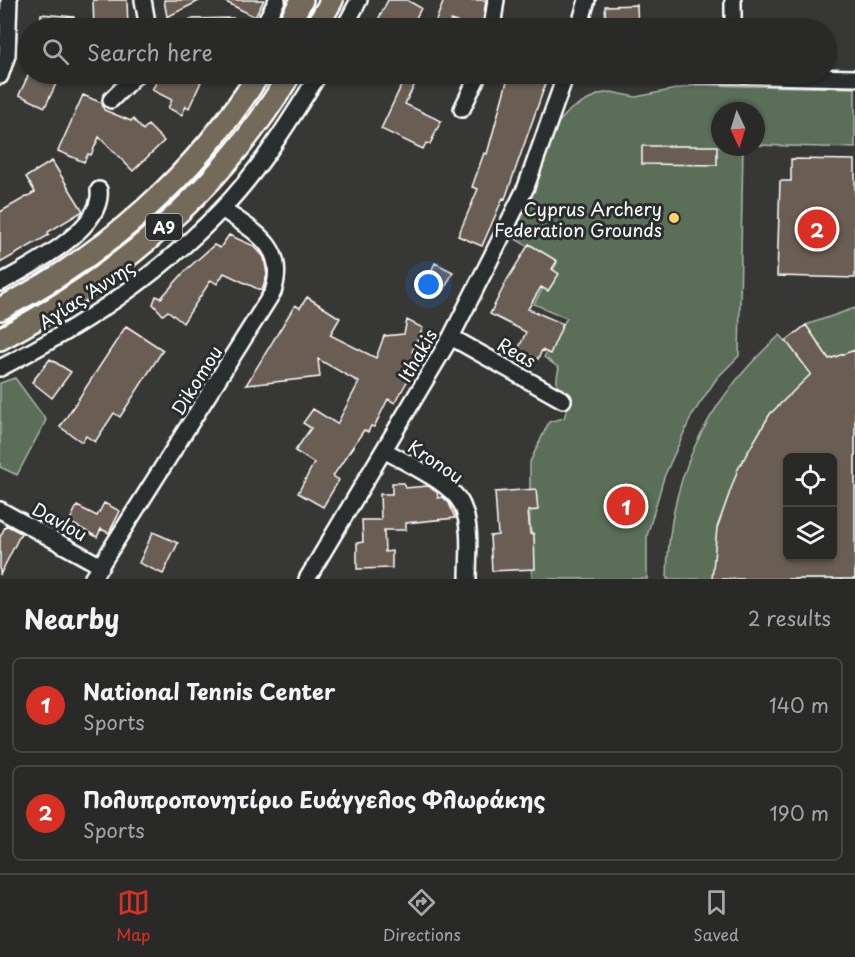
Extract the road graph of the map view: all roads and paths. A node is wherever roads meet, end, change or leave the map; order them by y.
1 (9, 0) edge
2 (143, 0) edge
3 (277, 0) edge
4 (302, 0) edge
5 (332, 0) edge
6 (359, 0) edge
7 (496, 0) edge
8 (587, 0) edge
9 (733, 0) edge
10 (146, 18) edge
11 (267, 18) edge
12 (292, 18) edge
13 (322, 18) edge
14 (349, 18) edge
15 (493, 18) edge
16 (582, 18) edge
17 (733, 18) edge
18 (0, 76) edge
19 (837, 78) edge
20 (855, 78) edge
21 (127, 84) edge
22 (252, 84) edge
23 (283, 84) edge
24 (313, 84) edge
25 (474, 84) edge
26 (562, 84) edge
27 (111, 100) dead end
28 (462, 109) dead end
29 (99, 190) dead end
30 (222, 209) junction
31 (0, 283) edge
32 (0, 309) edge
33 (451, 337) junction
34 (0, 339) edge
35 (0, 368) edge
36 (563, 400) dead end
37 (384, 450) junction
38 (0, 510) edge
39 (96, 572) edge
40 (307, 579) edge
41 (468, 579) edge

1 - 18 street
2 - 10 street
3 - 11 street
4 - 12 highway
5 - 13 highway
6 - 14 street
7 - 15 street
8 - 16 street
9 - 17 street
19 - 20 street
21 - 27 street
22 - 32 highway, A9
23 - 34 highway, A9
24 - 30 street, Αγίας Άννης
25 - 28 street
26 - 33 street, Ithakis
29 - 31 street
30 - 35 street, Αγίας Άννης
30 - 39 street, Dikomou
33 - 36 street, Reas
33 - 37 street, Ithakis
37 - 40 street, Ithakis
37 - 41 street, Kronou
38 - 39 street, Davlou

